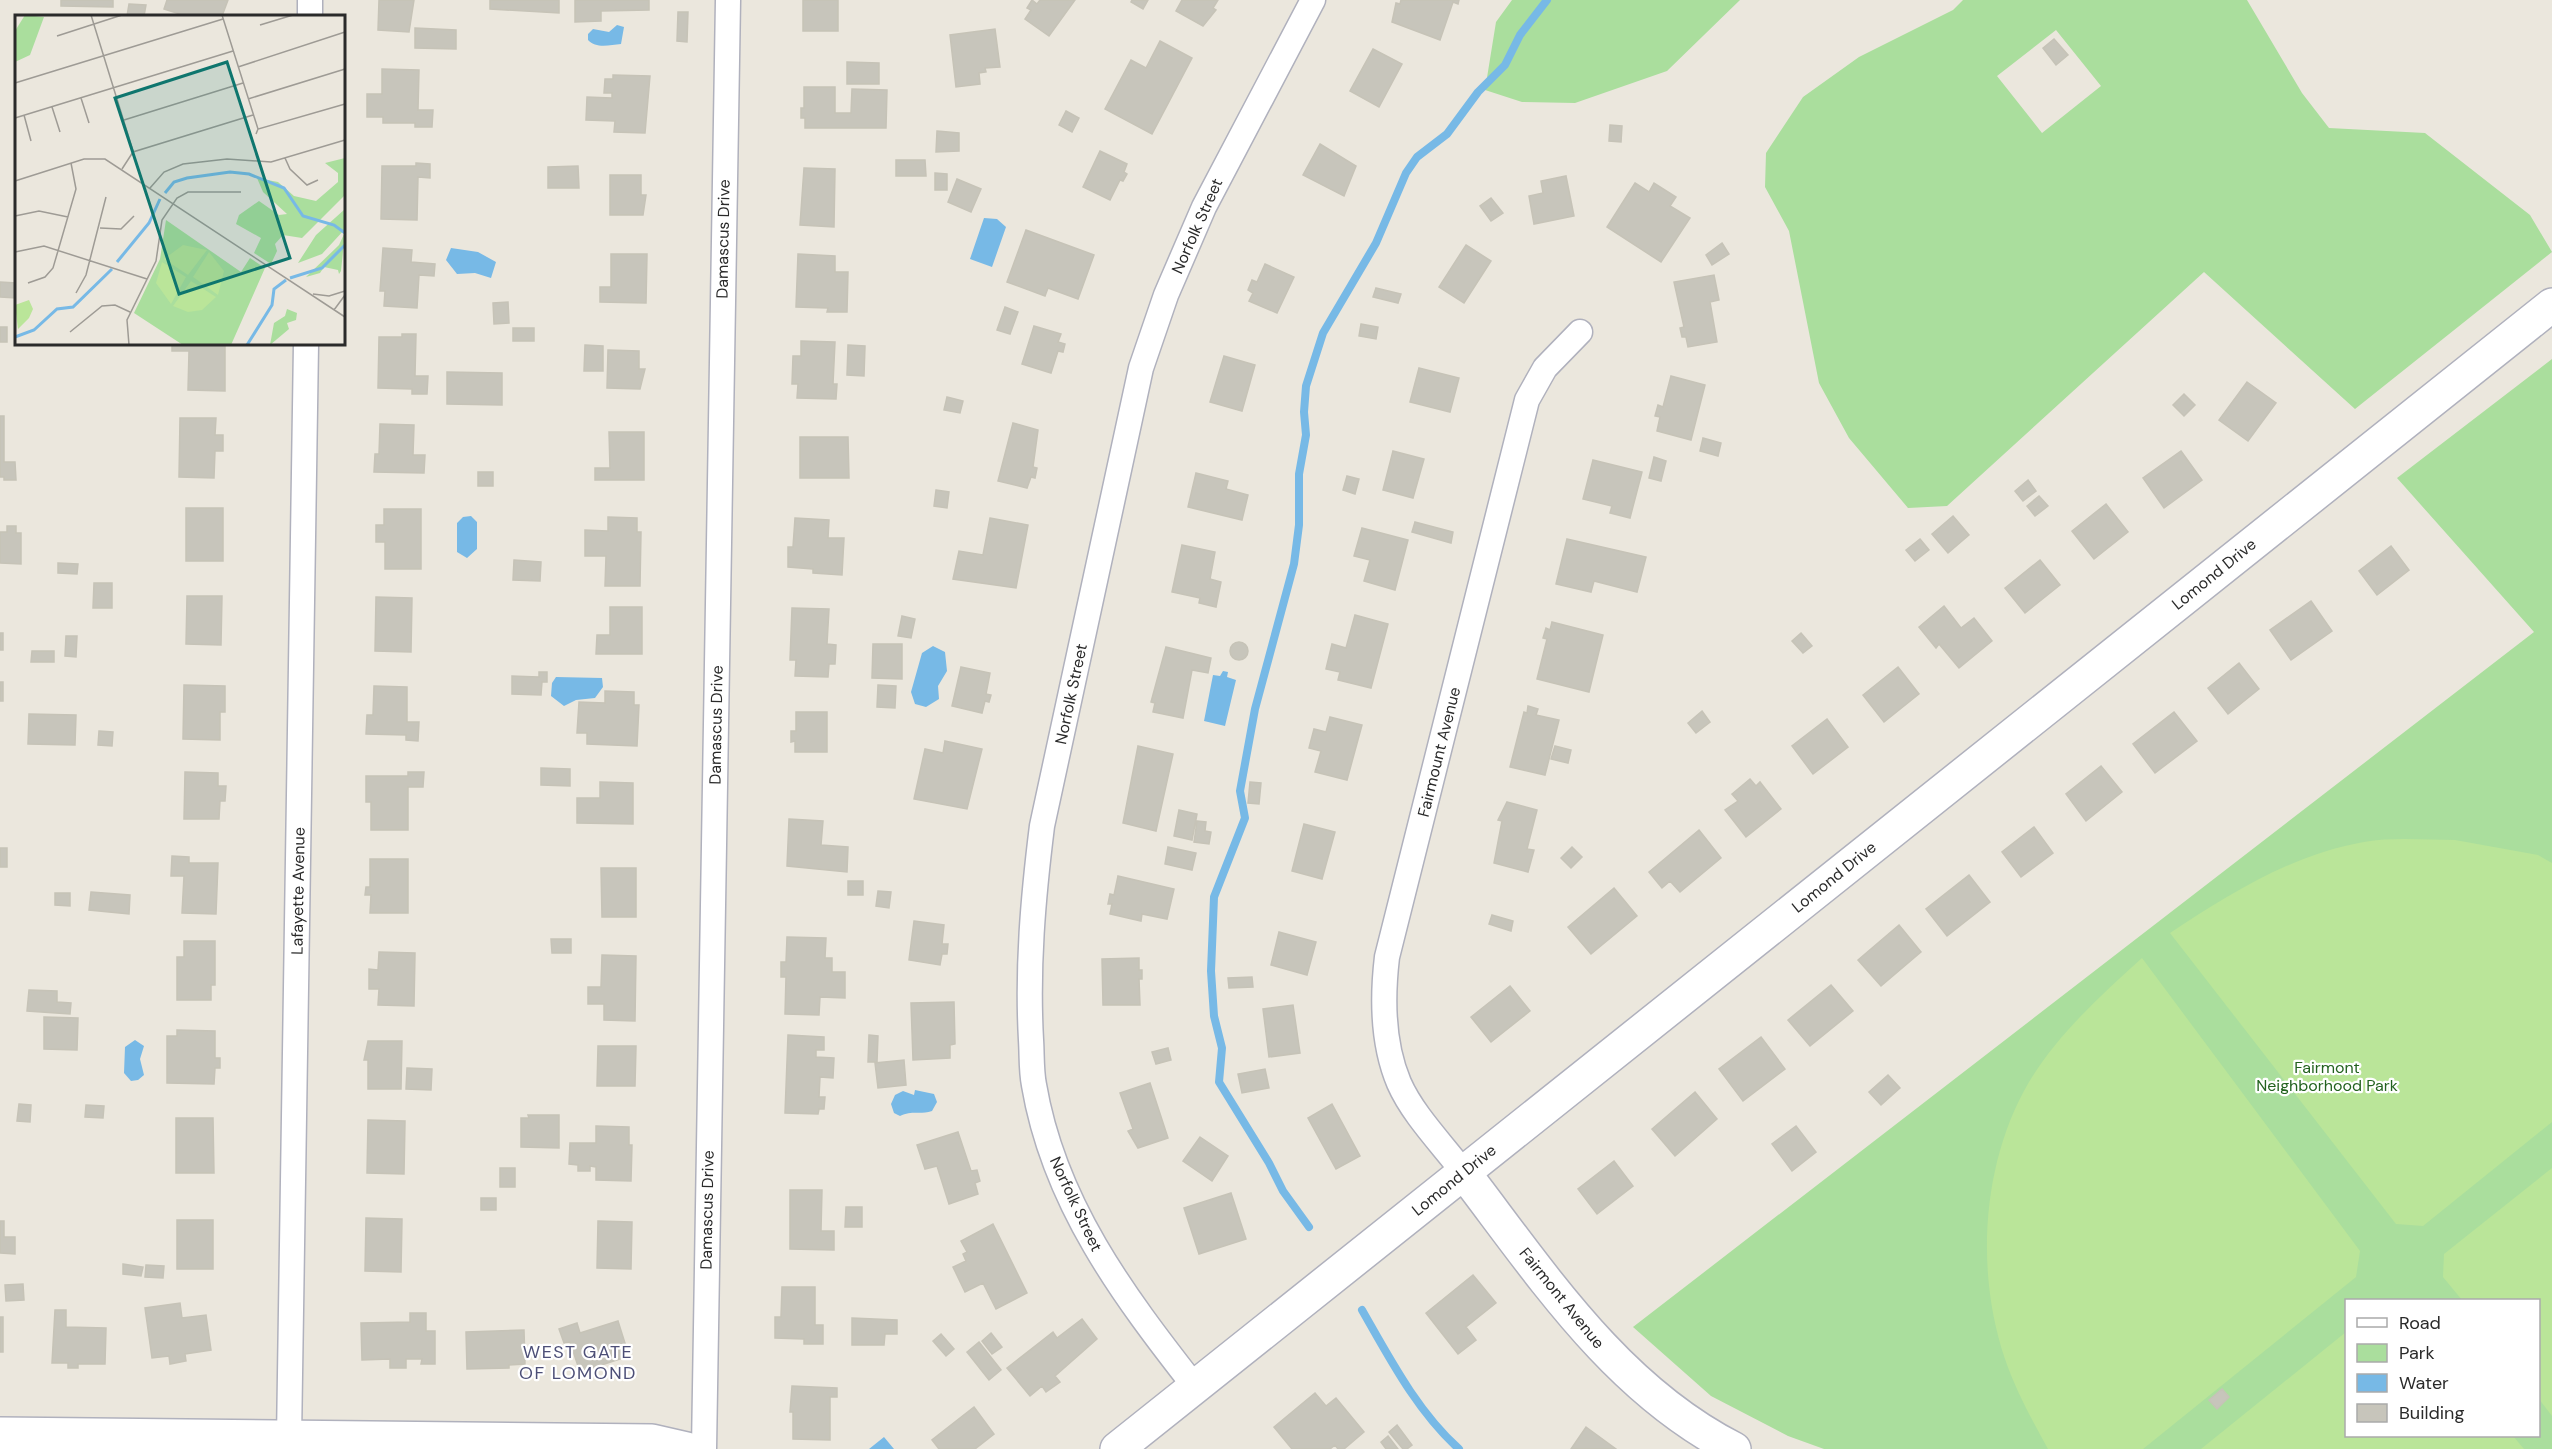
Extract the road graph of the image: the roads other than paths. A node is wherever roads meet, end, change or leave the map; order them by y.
1 (728, 0) edge
2 (1313, 0) edge
3 (2552, 305) edge
4 (1580, 332) dead end
5 (306, 345) edge
6 (1464, 1173) junction
7 (1195, 1387) junction
8 (0, 1434) edge
9 (289, 1439) junction
10 (687, 1449) edge
11 (705, 1449) edge
12 (1117, 1449) edge
13 (1734, 1449) edge

1 - 11 street, Damascus Drive
2 - 7 street, Norfolk Street
3 - 6 main road, Lomond Drive
4 - 6 street, Fairmount Avenue
5 - 9 street, Lafayette Avenue
6 - 7 main road, Lomond Drive
6 - 13 main road, Fairmont Avenue
7 - 12 main road, Lomond Drive
8 - 9 main road
9 - 10 main road

